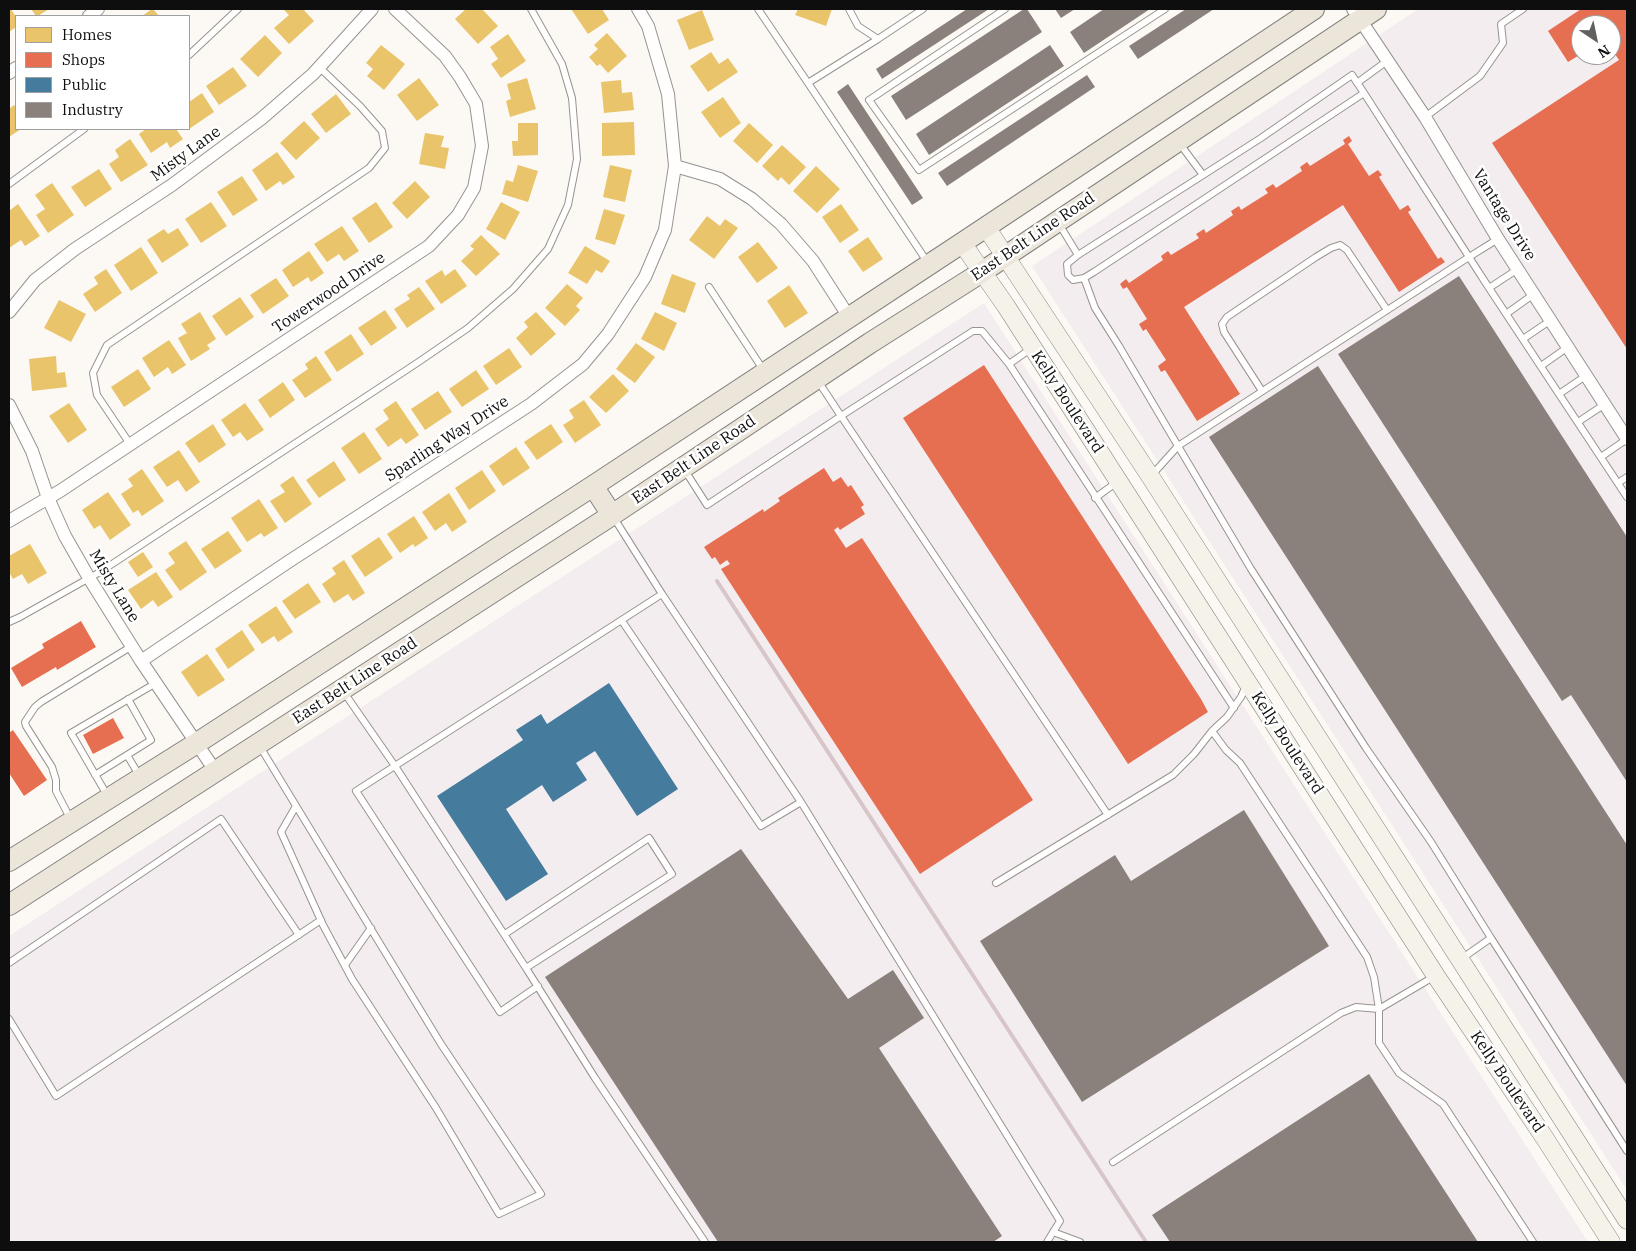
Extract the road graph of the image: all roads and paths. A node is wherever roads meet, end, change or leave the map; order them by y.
1 (238, 9) edge
2 (372, 9) edge
3 (395, 9) edge
4 (531, 9) edge
5 (638, 9) edge
6 (758, 9) edge
7 (849, 9) edge
8 (923, 9) edge
9 (1005, 9) edge
10 (1165, 9) edge
11 (1314, 9) edge
12 (1523, 9) edge
13 (1363, 12) edge
14 (878, 39) junction
15 (190, 54) edge
16 (1388, 62) junction
17 (319, 68) junction
18 (808, 83) junction
19 (1357, 83) junction
20 (1364, 93) junction
21 (1425, 117) junction
22 (83, 130) edge
23 (1177, 141) junction
24 (675, 166) junction
25 (1203, 175) junction
26 (9, 184) edge
27 (1057, 221) junction
28 (986, 227) junction
29 (1498, 239) junction
30 (962, 243) junction
31 (1078, 255) junction
32 (1006, 256) junction
33 (1469, 257) junction
34 (929, 265) junction
35 (1518, 269) junction
36 (982, 272) junction
37 (1084, 278) junction
38 (709, 287) dead end
39 (1489, 288) junction
40 (1534, 294) junction
41 (1387, 310) junction
42 (9, 312) edge
43 (1506, 314) junction
44 (849, 317) junction
45 (1551, 320) junction
46 (1523, 339) junction
47 (1568, 347) junction
48 (1032, 348) junction
49 (1008, 364) junction
50 (1541, 366) junction
51 (765, 372) junction
52 (1586, 375) junction
53 (816, 379) junction
54 (1262, 391) junction
55 (1559, 394) junction
56 (9, 404) edge
57 (1605, 404) junction
58 (841, 416) junction
59 (1578, 422) junction
60 (1625, 430) edge
61 (130, 444) junction
62 (1178, 446) junction
63 (1601, 457) junction
64 (683, 468) junction
65 (1150, 476) junction
66 (1627, 477) edge
67 (1618, 483) junction
68 (593, 486) junction
69 (1122, 487) junction
70 (1627, 497) edge
71 (48, 498) junction
72 (1095, 498) junction
73 (612, 515) junction
74 (9, 522) edge
75 (89, 578) junction
76 (662, 594) junction
77 (622, 620) junction
78 (9, 622) edge
79 (132, 646) junction
80 (141, 661) junction
81 (1272, 667) junction
82 (1248, 682) junction
83 (156, 683) junction
84 (343, 690) junction
85 (128, 699) junction
86 (1234, 708) junction
87 (1212, 731) junction
88 (197, 743) junction
89 (259, 744) junction
90 (127, 755) junction
91 (395, 766) junction
92 (216, 772) junction
93 (95, 775) junction
94 (141, 778) junction
95 (109, 798) junction
96 (801, 802) junction
97 (296, 806) junction
98 (1108, 815) junction
99 (72, 822) junction
100 (9, 861) edge
101 (996, 883) dead end
102 (9, 905) edge
103 (321, 920) junction
104 (371, 928) junction
105 (505, 934) junction
106 (299, 935) junction
107 (1491, 938) junction
108 (1460, 960) junction
109 (9, 963) edge
110 (345, 965) junction
111 (526, 968) junction
112 (1436, 976) junction
113 (538, 986) junction
114 (1379, 1009) junction
115 (9, 1019) edge
116 (1627, 1150) edge
117 (1113, 1162) dead end
118 (1627, 1220) edge
119 (1053, 1232) junction
120 (705, 1242) edge
121 (1047, 1242) edge
122 (1080, 1242) edge
123 (1534, 1242) edge
124 (1611, 1242) edge

1 - 15 lane
2 - 17 street, Misty Lane
3 - 61 street, Towerwood Drive
4 - 75 lane
5 - 24 street, Sparling Way Drive
6 - 18 lane
7 - 14 lane
8 - 14 lane
9 - 10 lane
11 - 28 main road, East Belt Line Road
12 - 21 lane
13 - 16 street, Vantage Drive
13 - 23 main road, East Belt Line Road
14 - 18 lane
16 - 19 lane
16 - 21 street, Vantage Drive
17 - 42 street, Misty Lane
17 - 61 lane
18 - 34 lane
19 - 20 lane
19 - 25 lane
20 - 33 lane
20 - 37 lane
21 - 29 street, Vantage Drive
22 - 26 lane
23 - 25 lane
23 - 27 main road, East Belt Line Road
24 - 44 street
24 - 80 street, Sparling Way Drive
25 - 31 lane
27 - 31 lane
27 - 32 main road, East Belt Line Road
28 - 30 main road, East Belt Line Road
28 - 32 street, Kelly Boulevard
29 - 33 lane
29 - 35 street, Vantage Drive
30 - 34 main road, East Belt Line Road
30 - 36 street, Kelly Boulevard
31 - 37 lane
32 - 36 main road, East Belt Line Road
32 - 65 street, Kelly Boulevard
33 - 39 lane
33 - 41 lane
34 - 44 main road, East Belt Line Road
35 - 39 lane
35 - 40 street, Vantage Drive
36 - 48 street, Kelly Boulevard
36 - 53 main road, East Belt Line Road
37 - 62 lane
38 - 51 lane
39 - 43 lane
40 - 43 lane
40 - 45 street, Vantage Drive
41 - 54 lane
41 - 54 lane
43 - 46 lane
44 - 51 main road, East Belt Line Road
45 - 46 lane
45 - 47 street, Vantage Drive
46 - 50 lane
47 - 50 lane
47 - 52 street, Vantage Drive
48 - 49 lane
48 - 69 street, Kelly Boulevard
49 - 58 lane
49 - 72 lane
50 - 55 lane
51 - 68 main road, East Belt Line Road
52 - 55 lane
52 - 57 street, Vantage Drive
53 - 58 lane
53 - 64 main road, East Belt Line Road
54 - 62 lane
55 - 59 lane
56 - 71 street, Misty Lane
57 - 59 lane
57 - 60 street, Vantage Drive
58 - 64 lane
58 - 98 lane
59 - 63 lane
60 - 63 lane
61 - 71 street, Towerwood Drive
62 - 65 lane
62 - 107 lane
63 - 67 lane
64 - 73 main road, East Belt Line Road
65 - 69 street
65 - 81 street, Kelly Boulevard
66 - 67 lane
67 - 70 lane
68 - 73 main road
68 - 88 main road, East Belt Line Road
69 - 72 lane
69 - 82 street, Kelly Boulevard
71 - 74 street, Towerwood Drive
71 - 75 street, Misty Lane
72 - 86 lane
73 - 76 lane
73 - 84 main road, East Belt Line Road
75 - 78 lane
75 - 79 street, Misty Lane
76 - 77 lane
76 - 96 lane
77 - 91 lane
77 - 96 lane
79 - 80 street, Misty Lane
79 - 99 lane
80 - 83 street, Misty Lane
81 - 82 street
81 - 108 street, Kelly Boulevard
82 - 86 lane
82 - 112 street, Kelly Boulevard
83 - 85 lane
83 - 88 street, Misty Lane
84 - 89 main road, East Belt Line Road
84 - 91 lane
85 - 90 lane
85 - 93 lane
86 - 87 lane
87 - 98 lane
87 - 114 lane
88 - 92 street, Misty Lane
88 - 94 main road, East Belt Line Road
89 - 92 main road, East Belt Line Road
89 - 97 lane
90 - 93 lane
90 - 94 lane
91 - 105 lane
91 - 113 lane
92 - 102 main road, East Belt Line Road
93 - 95 lane
94 - 95 main road, East Belt Line Road
95 - 99 main road, East Belt Line Road
96 - 119 lane
97 - 103 lane
97 - 104 lane
98 - 101 lane
99 - 100 main road, East Belt Line Road
103 - 106 lane
103 - 110 lane
104 - 110 lane
104 - 110 lane
105 - 111 lane
105 - 111 lane
106 - 109 lane
106 - 115 lane
107 - 108 lane
107 - 116 lane
108 - 112 street
108 - 118 street, Kelly Boulevard
111 - 113 lane
112 - 114 lane
112 - 124 street, Kelly Boulevard
113 - 120 lane
114 - 117 lane
114 - 123 lane
119 - 121 lane
119 - 122 lane

